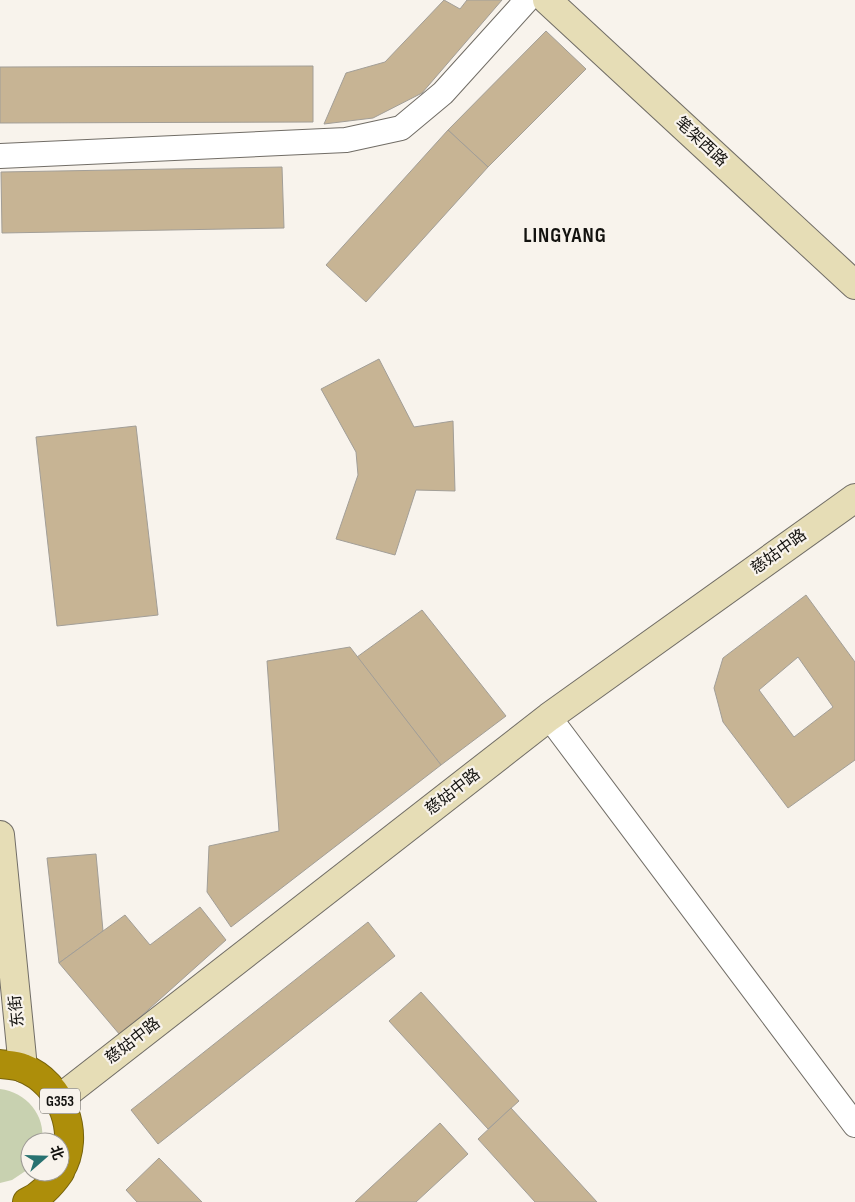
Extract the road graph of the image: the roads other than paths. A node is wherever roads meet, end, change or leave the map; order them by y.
1 (528, 0) edge
2 (547, 0) edge
3 (0, 156) edge
4 (855, 285) edge
5 (855, 498) edge
6 (549, 717) junction
7 (0, 835) edge
8 (11, 1066) edge
9 (59, 1099) junction
10 (855, 1125) edge
11 (69, 1132) edge
12 (53, 1182) edge
13 (33, 1201) edge

1 - 3 street
2 - 4 main road, 笔架西路
5 - 6 main road, 慈姑中路
6 - 9 main road, 慈姑中路
6 - 10 street
7 - 8 main road, 东街
8 - 9 highway, G353
9 - 11 highway, G353
12 - 13 highway, G353

